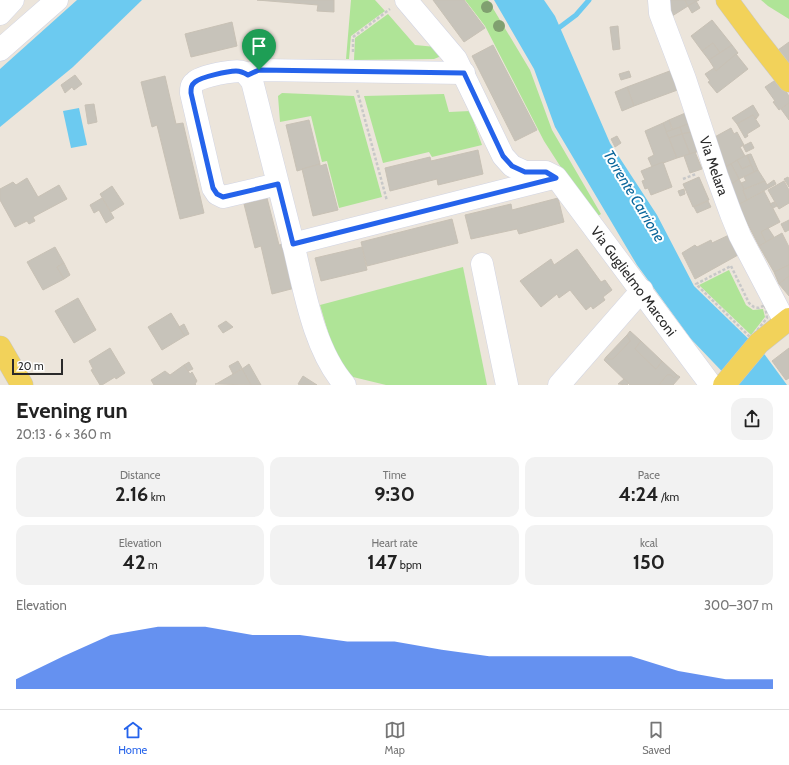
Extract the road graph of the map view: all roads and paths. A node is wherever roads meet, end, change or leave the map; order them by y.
1 (13, 0) edge
2 (56, 0) edge
3 (659, 0) edge
4 (727, 0) edge
5 (398, 5) edge
6 (0, 14) edge
7 (0, 50) edge
8 (352, 71) junction
9 (464, 73) junction
10 (248, 75) junction
11 (789, 81) edge
12 (556, 178) junction
13 (278, 184) junction
14 (392, 219) junction
15 (293, 244) junction
16 (482, 264) dead end
17 (696, 284) joint
18 (642, 290) junction
19 (788, 321) edge
20 (0, 347) edge
21 (720, 384) edge
22 (22, 385) edge
23 (345, 385) edge
24 (507, 385) edge
25 (559, 385) edge

1 - 6 street
2 - 7 street
3 - 19 street, Via Melara
4 - 11 main road
5 - 8 path
5 - 9 street
8 - 9 street
8 - 10 street
8 - 14 path
9 - 12 street
10 - 13 street
10 - 13 street
12 - 14 street
12 - 18 street, Via Guglielmo Marconi
13 - 15 street
14 - 15 street
15 - 23 street
16 - 24 street
17 - 17 path
18 - 21 street, Via Guglielmo Marconi
18 - 25 street
19 - 21 main road, Via Guglielmo Marconi
20 - 22 main road

